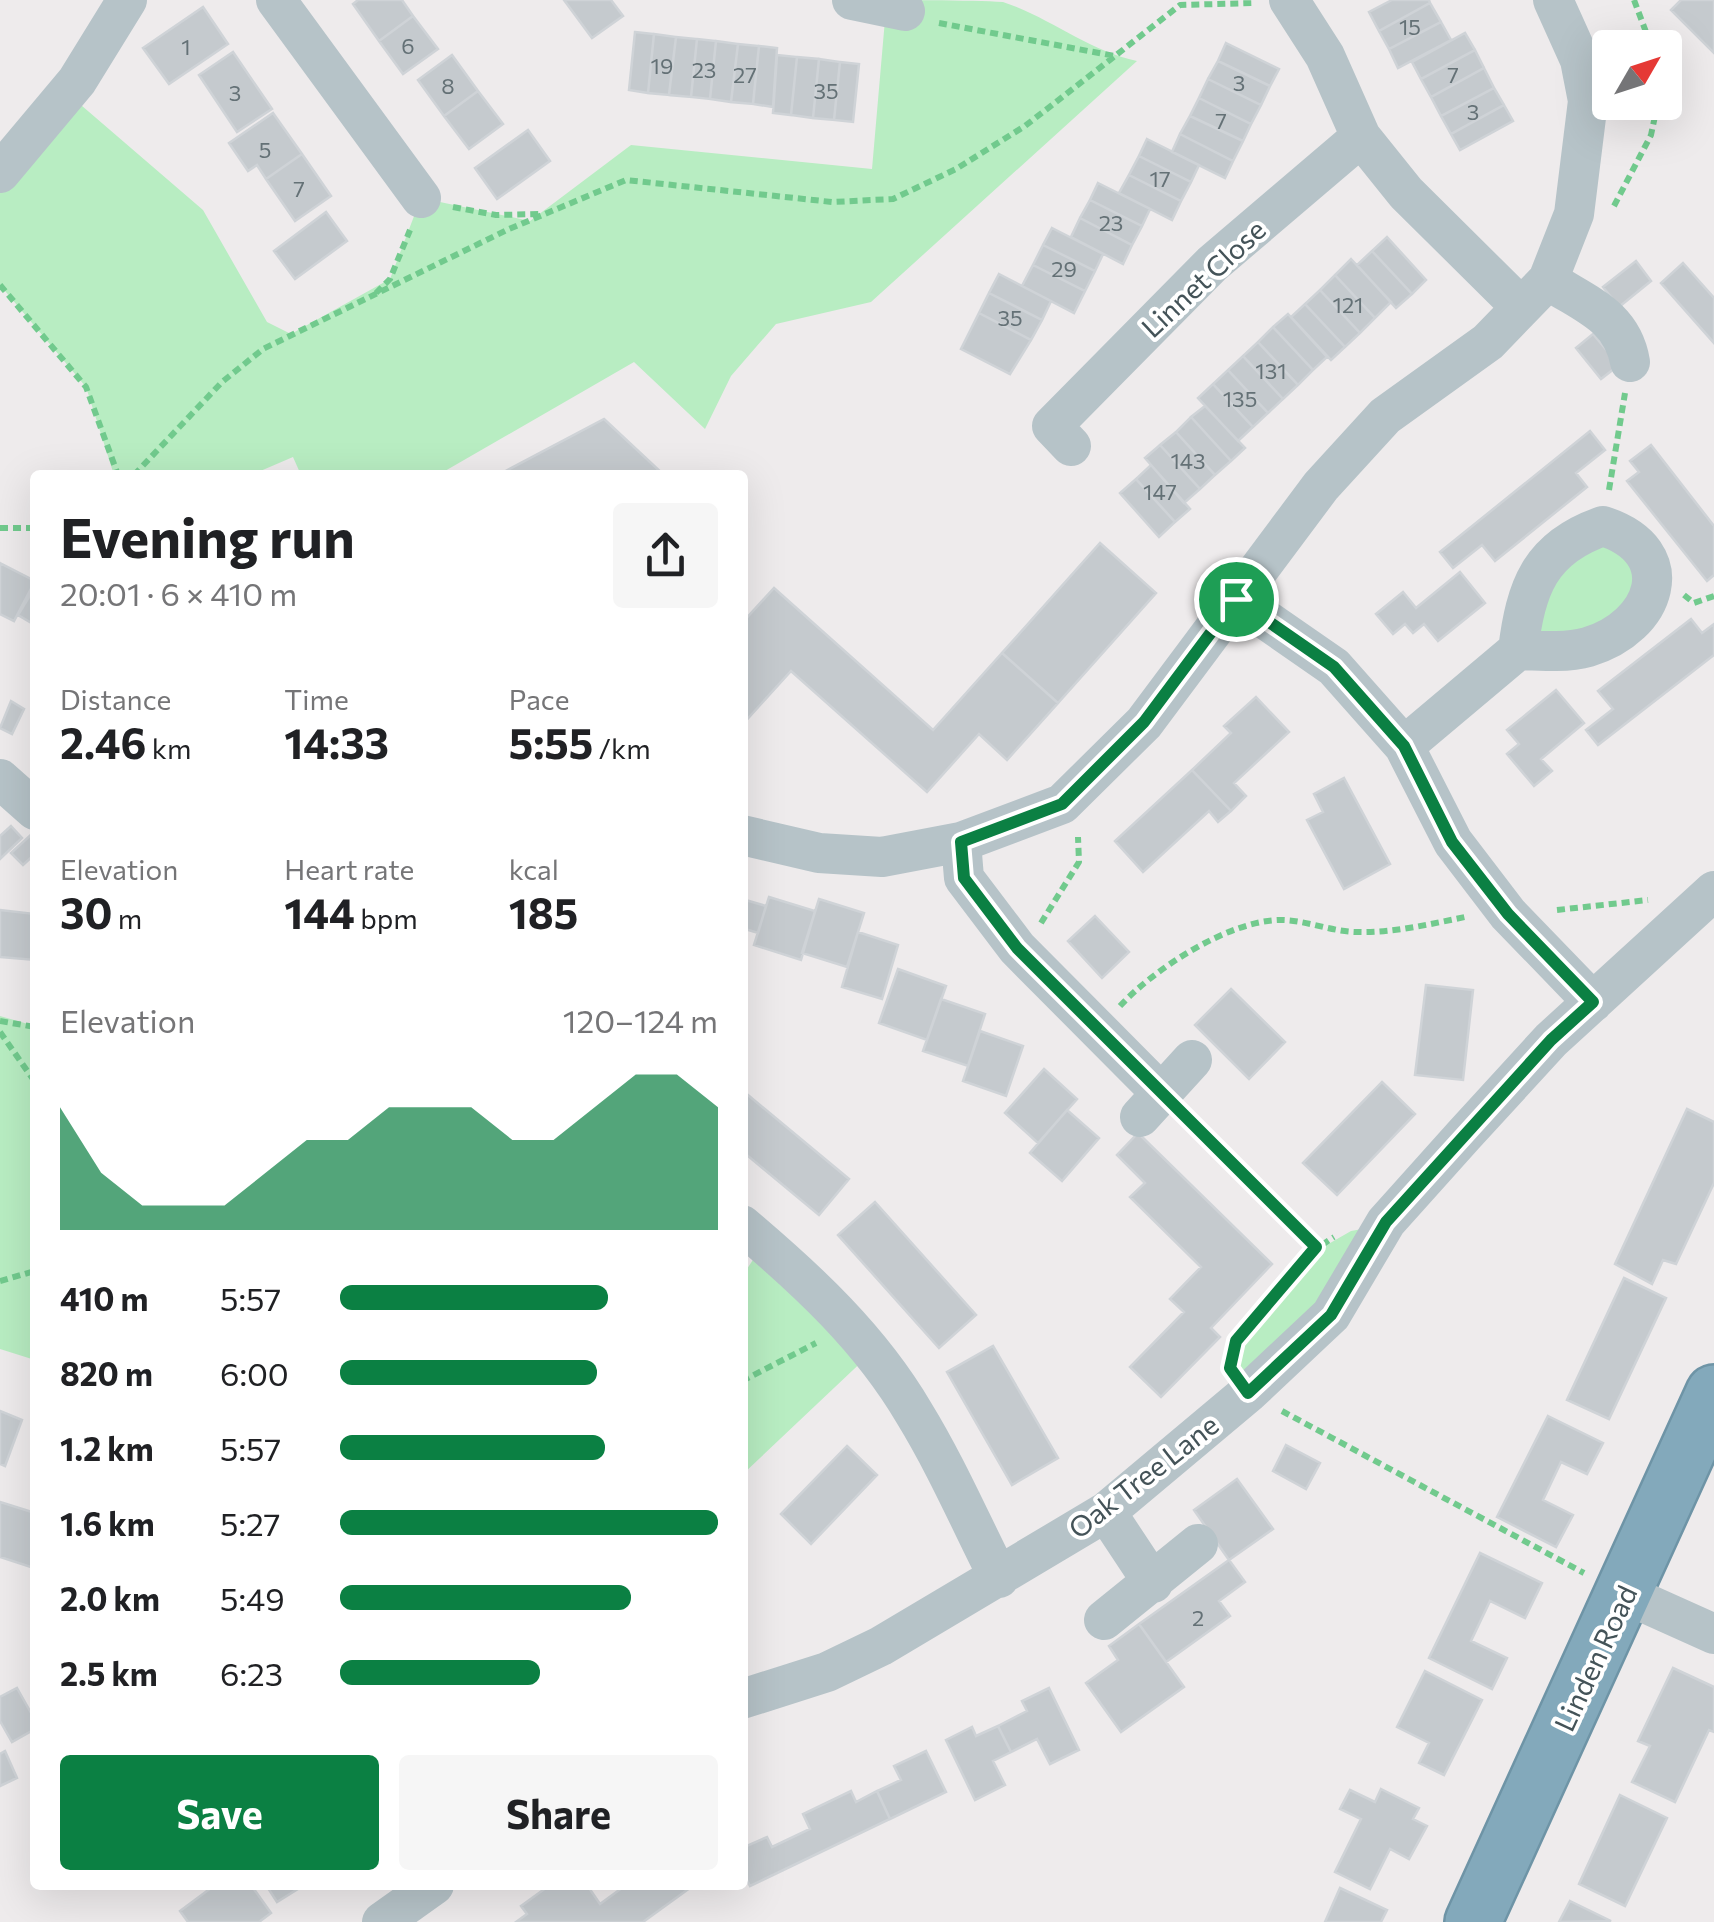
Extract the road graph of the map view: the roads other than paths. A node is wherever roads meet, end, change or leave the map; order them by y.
1 (127, 0) edge
2 (276, 0) edge
3 (852, 0) edge
4 (1553, 0) edge
5 (1289, 1) edge
6 (905, 11) road end
7 (1362, 138) junction
8 (0, 173) edge
9 (421, 198) road end
10 (1534, 293) junction
11 (1630, 362) road end
12 (1053, 427) dead end
13 (1236, 599) junction
14 (1518, 650) junction
15 (1404, 746) junction
16 (0, 778) edge
17 (30, 806) edge
18 (748, 836) edge
19 (961, 842) junction
20 (1714, 891) edge
21 (1593, 1002) junction
22 (1192, 1060) dead end
23 (748, 1230) edge
24 (1714, 1393) edge
25 (1106, 1512) junction
26 (1198, 1544) dead end
27 (999, 1578) junction
28 (1153, 1583) junction
29 (1625, 1594) junction
30 (1104, 1620) dead end
31 (1714, 1634) edge
32 (748, 1697) edge
33 (428, 1890) edge
34 (394, 1918) edge
35 (1473, 1922) edge

1 - 8 street
2 - 9 street
3 - 6 street
4 - 10 street
5 - 7 street
7 - 10 street
7 - 12 street, Linnet Close
10 - 11 street
10 - 13 street
13 - 15 street
13 - 19 street
14 - 14 street
14 - 15 street
15 - 21 street
16 - 17 street
18 - 19 street
19 - 22 street
20 - 21 street, Oak Tree Lane
21 - 25 street, Oak Tree Lane
23 - 27 street
24 - 29 highway, Linden Road
25 - 27 street, Oak Tree Lane
25 - 28 street
26 - 28 street
27 - 32 street, Oak Tree Lane
28 - 30 street
29 - 31 street
29 - 35 highway, Linden Road
33 - 34 street

